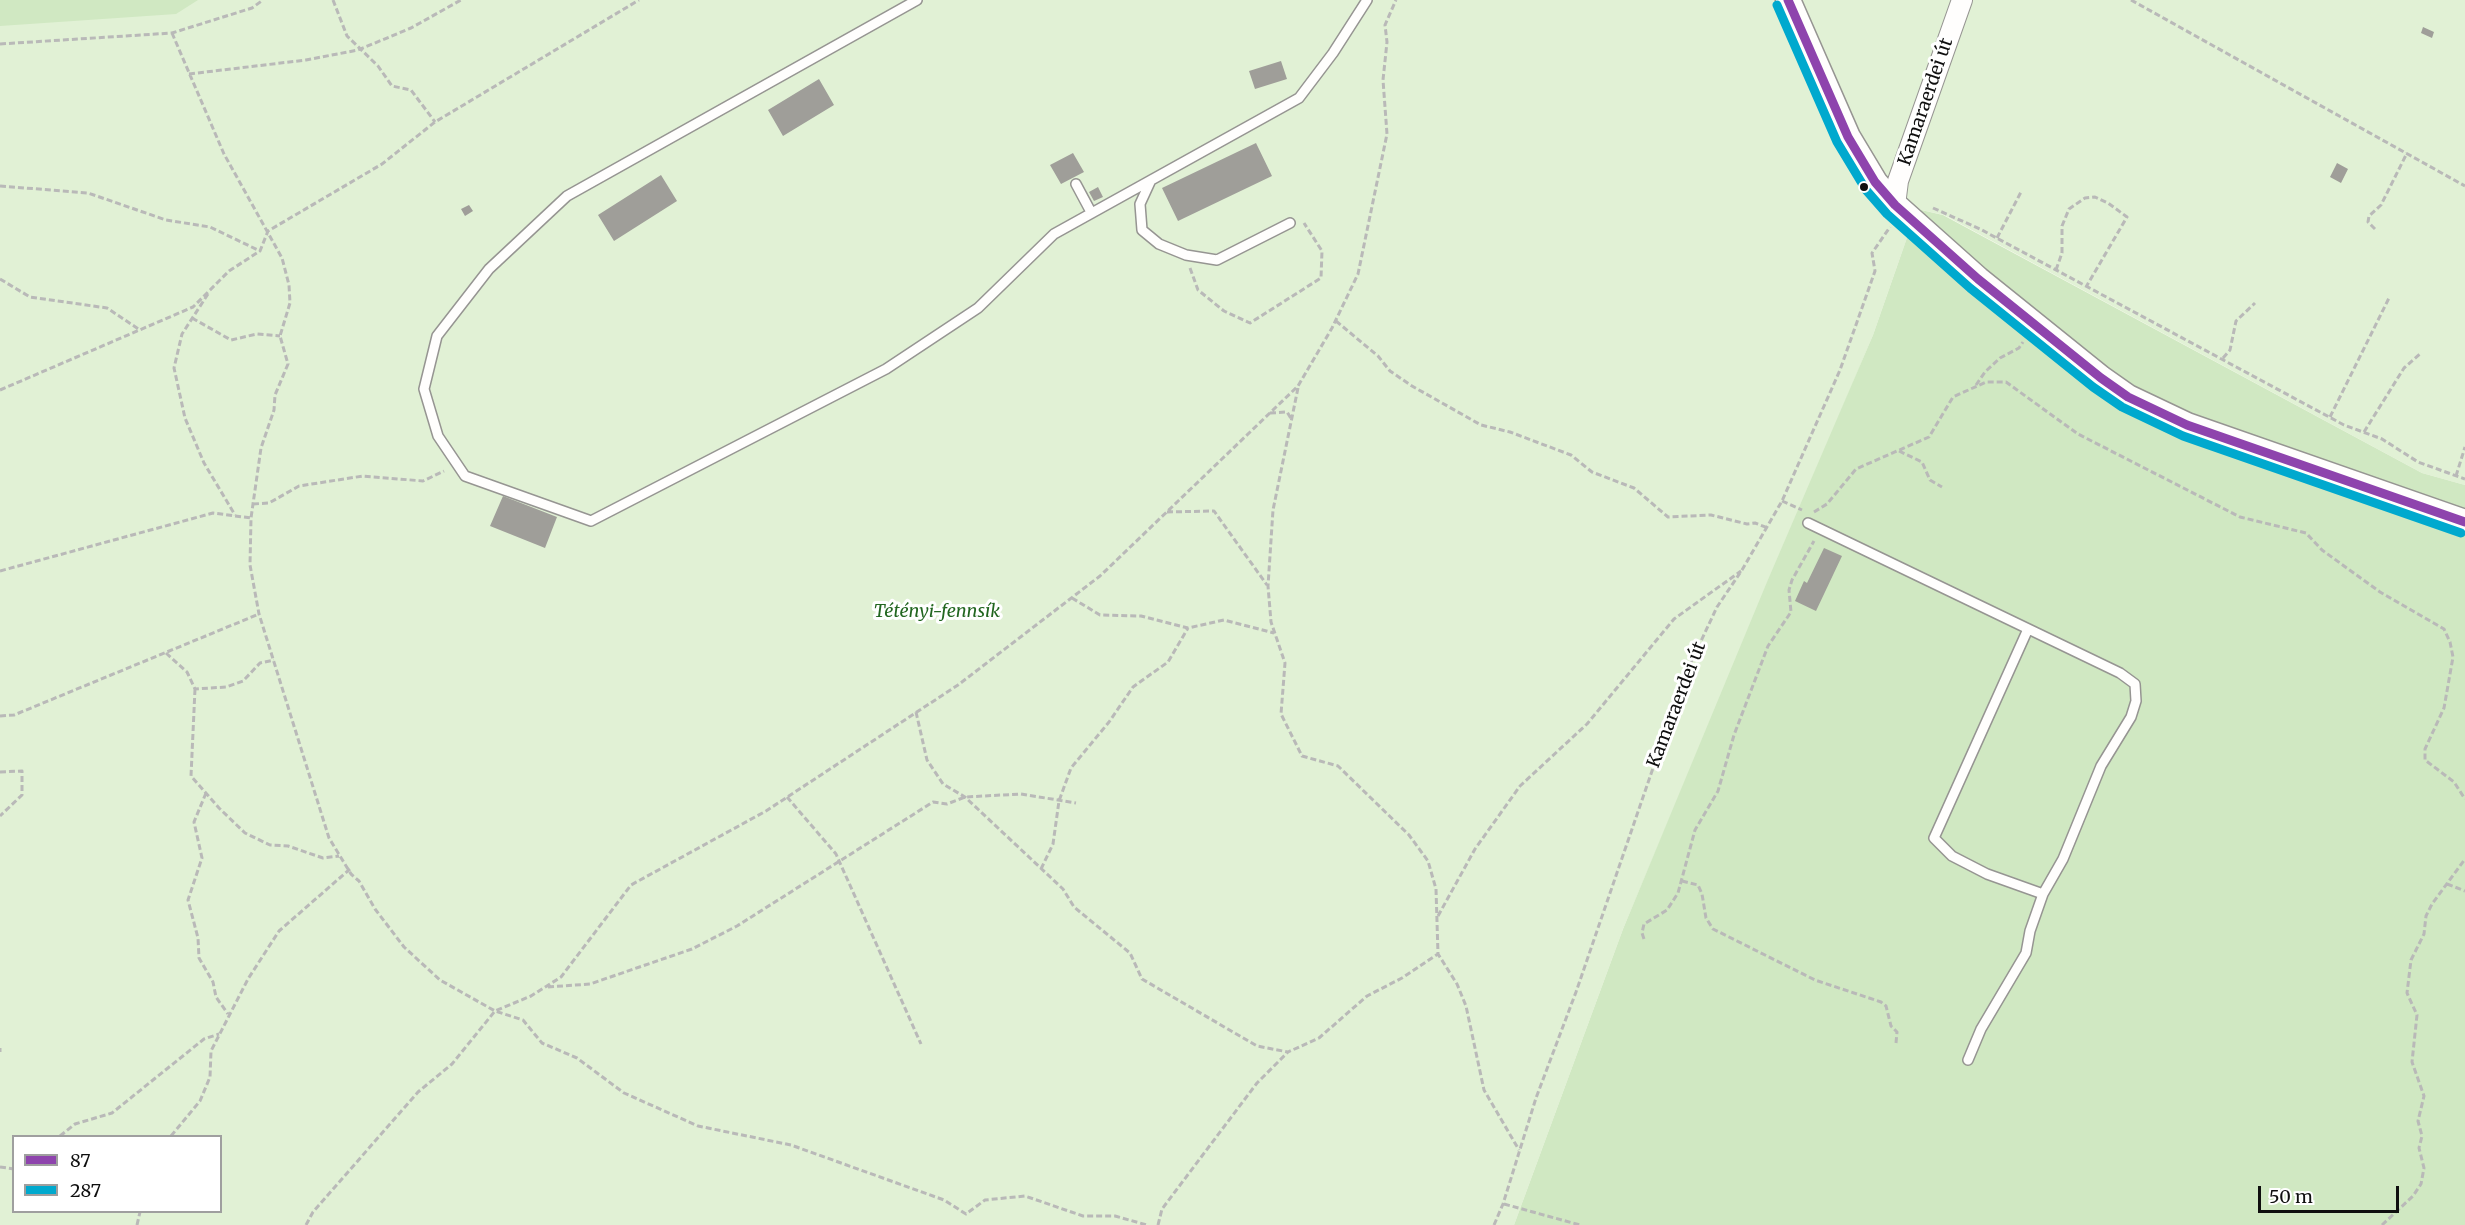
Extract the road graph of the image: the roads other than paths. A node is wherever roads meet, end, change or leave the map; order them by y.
1 (917, 0) edge
2 (1367, 0) edge
3 (1788, 0) edge
4 (1962, 0) edge
5 (1151, 180) junction
6 (1076, 184) dead end
7 (1895, 205) junction
8 (1091, 212) junction
9 (1290, 223) road end
10 (2465, 522) edge
11 (1812, 525) road end
12 (2028, 629) junction
13 (2043, 894) junction
14 (1968, 1060) dead end

1 - 8 lane
2 - 5 lane
3 - 7 street, Kamaraerdei út
4 - 7 street, Kamaraerdei út
5 - 8 lane
5 - 9 lane
6 - 8 lane
7 - 10 street, Kamaraerdei út
11 - 12 lane
12 - 13 lane
12 - 13 lane
13 - 14 lane

